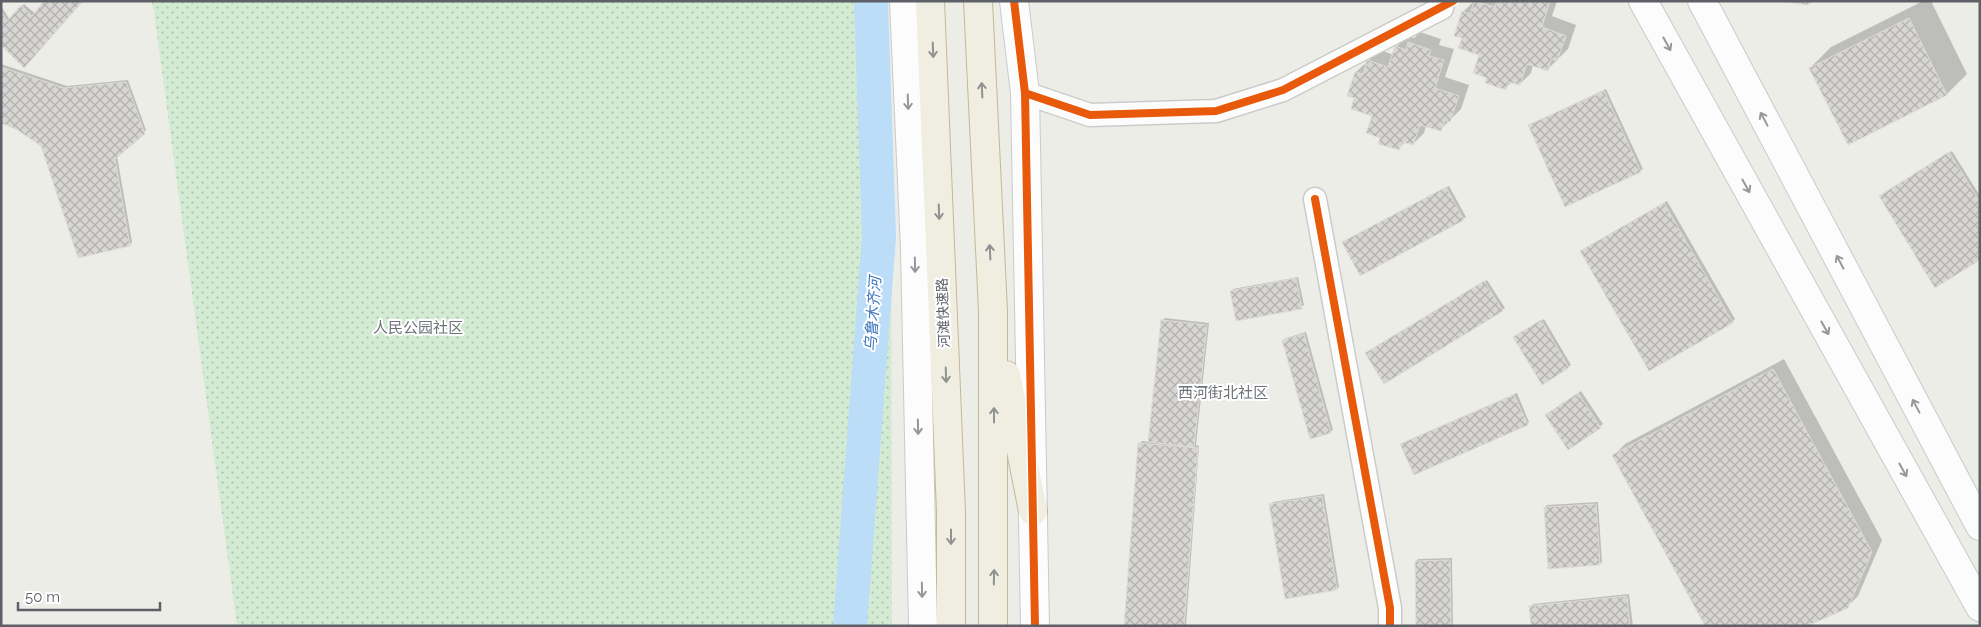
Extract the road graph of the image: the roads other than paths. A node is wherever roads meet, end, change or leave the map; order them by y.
1 (904, 1) edge
2 (930, 1) edge
3 (978, 1) edge
4 (1014, 1) edge
5 (1643, 1) edge
6 (1702, 1) edge
7 (1442, 8) dead end
8 (1025, 93) junction
9 (1315, 199) dead end
10 (993, 311) junction
11 (1033, 510) junction
12 (1980, 526) edge
13 (1980, 607) edge
14 (923, 626) edge
15 (951, 626) edge
16 (993, 626) edge
17 (1035, 626) edge
18 (1390, 626) edge

1 -> 14 main road
2 -> 15 highway, 河滩快速路
10 -> 3 highway
4 - 8 main road
5 -> 13 main road
12 -> 6 main road
7 - 8 street
8 - 11 main road
9 - 18 street
10 - 11 highway
16 -> 10 highway
11 - 17 main road

